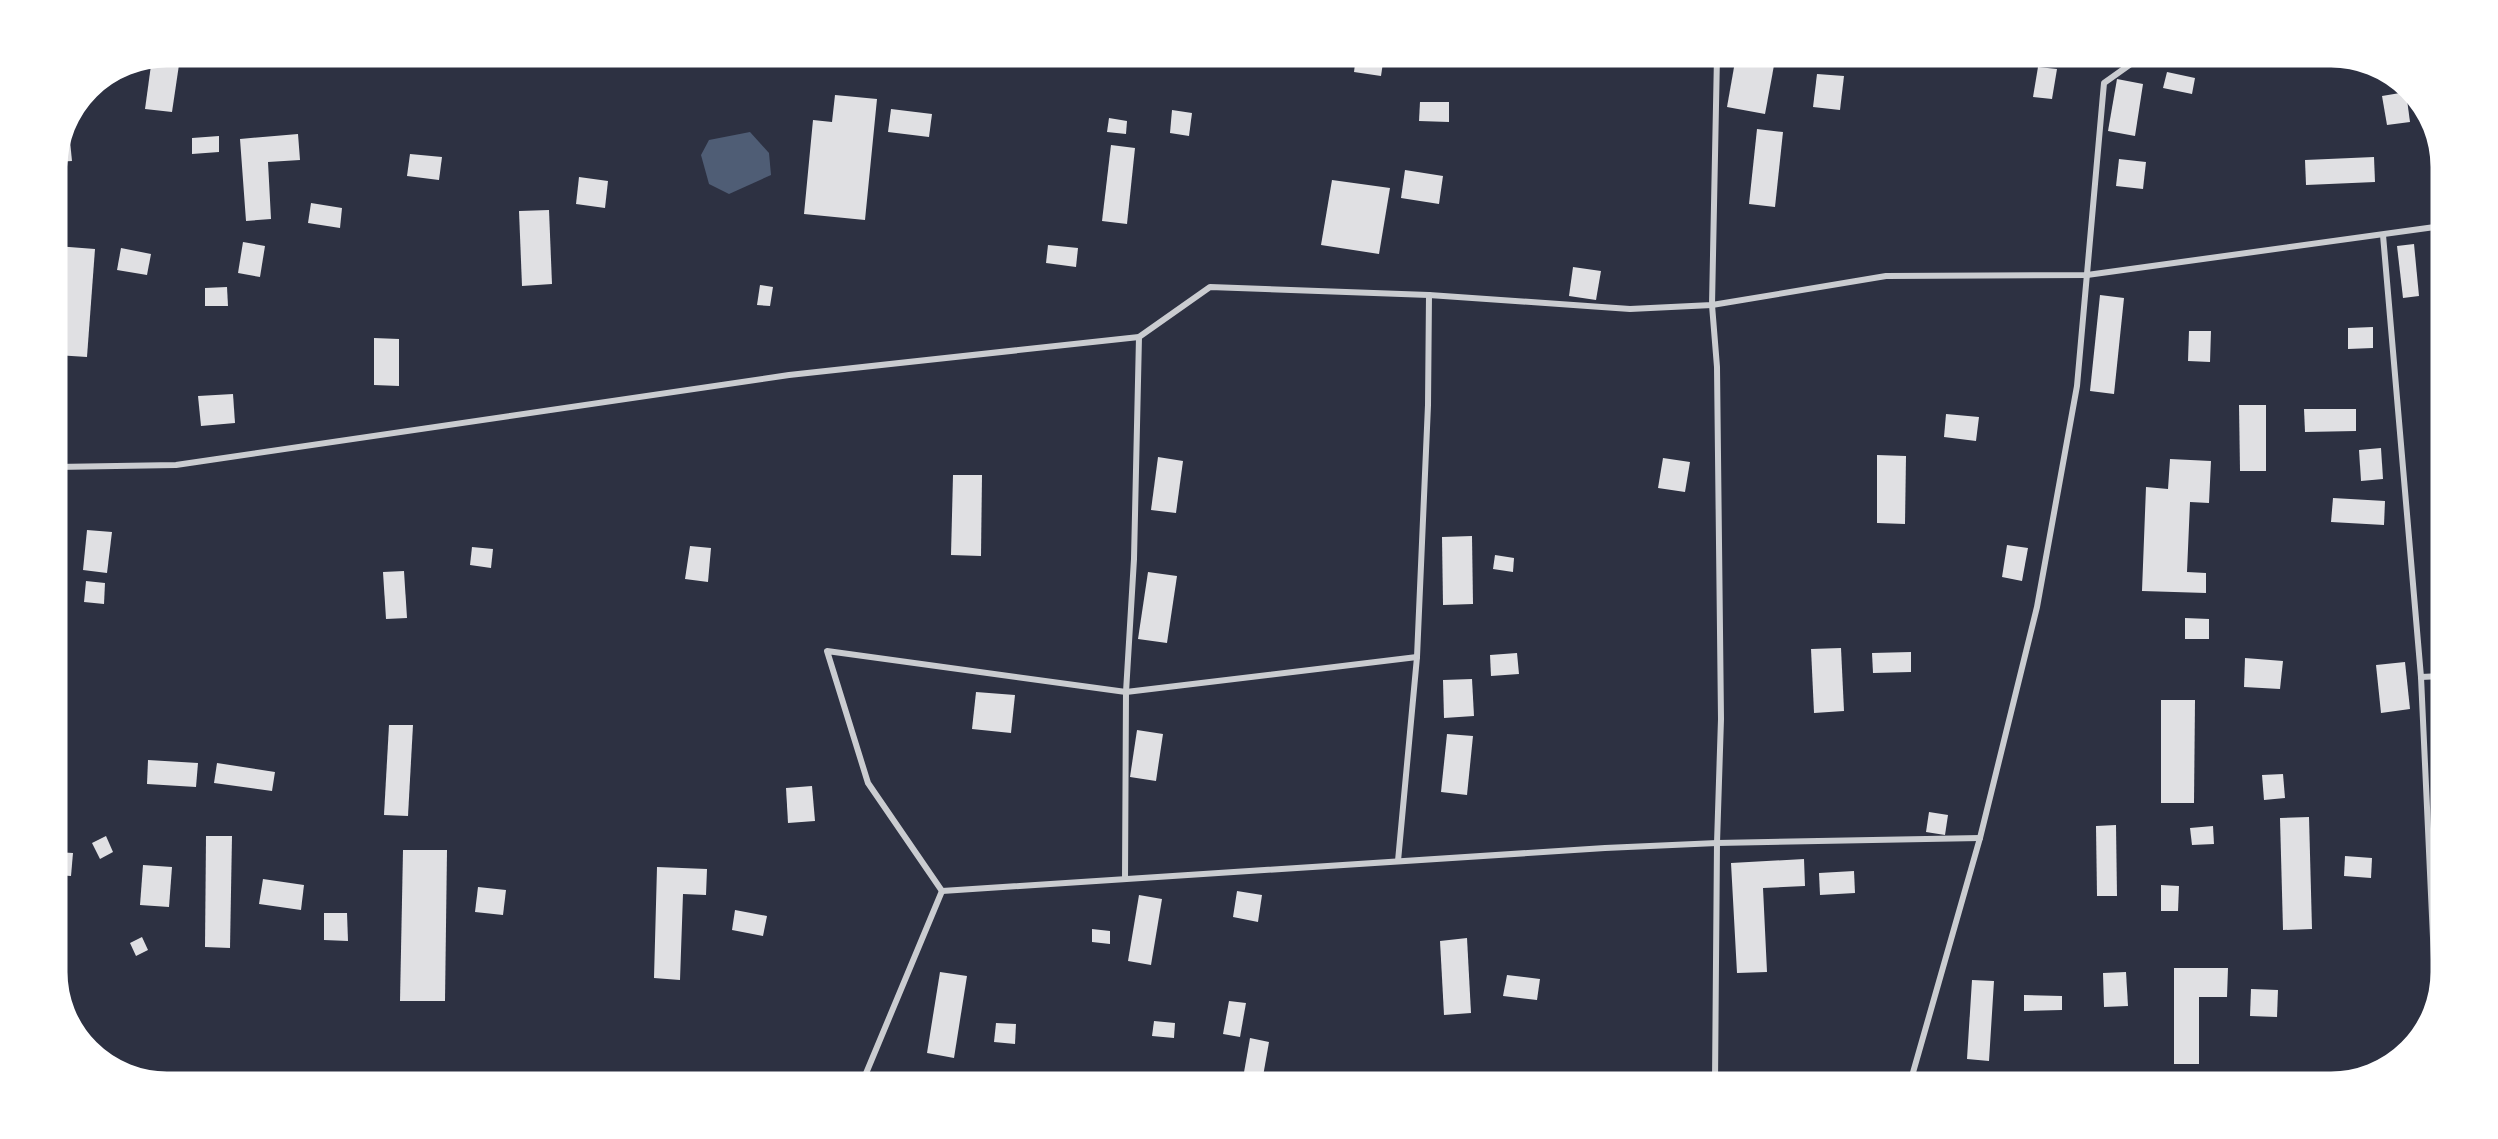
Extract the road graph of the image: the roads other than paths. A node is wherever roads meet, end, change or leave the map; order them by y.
1 (1717, 66) edge
2 (2128, 66) edge
3 (2432, 228) edge
4 (2383, 235) junction
5 (2087, 275) junction
6 (1429, 295) junction
7 (1712, 305) junction
8 (1139, 337) junction
9 (66, 466) edge
10 (1417, 657) junction
11 (2432, 676) edge
12 (2421, 677) junction
13 (1126, 692) junction
14 (1980, 838) junction
15 (1717, 843) junction
16 (1398, 861) junction
17 (1125, 879) junction
18 (942, 891) junction
19 (2432, 916) edge
20 (866, 1073) edge
21 (1715, 1073) edge
22 (1913, 1073) edge

1 - 7 street
2 - 5 street
3 - 4 street
4 - 5 street
4 - 12 street
5 - 7 street
5 - 14 street
6 - 7 street
6 - 8 street
6 - 10 street
7 - 15 street
8 - 9 street
8 - 13 street
10 - 13 street
10 - 16 street
11 - 12 street
12 - 19 street
13 - 17 street
13 - 18 street
14 - 15 street
14 - 22 street
15 - 16 street
15 - 21 street
16 - 17 street
17 - 18 street
18 - 20 street

